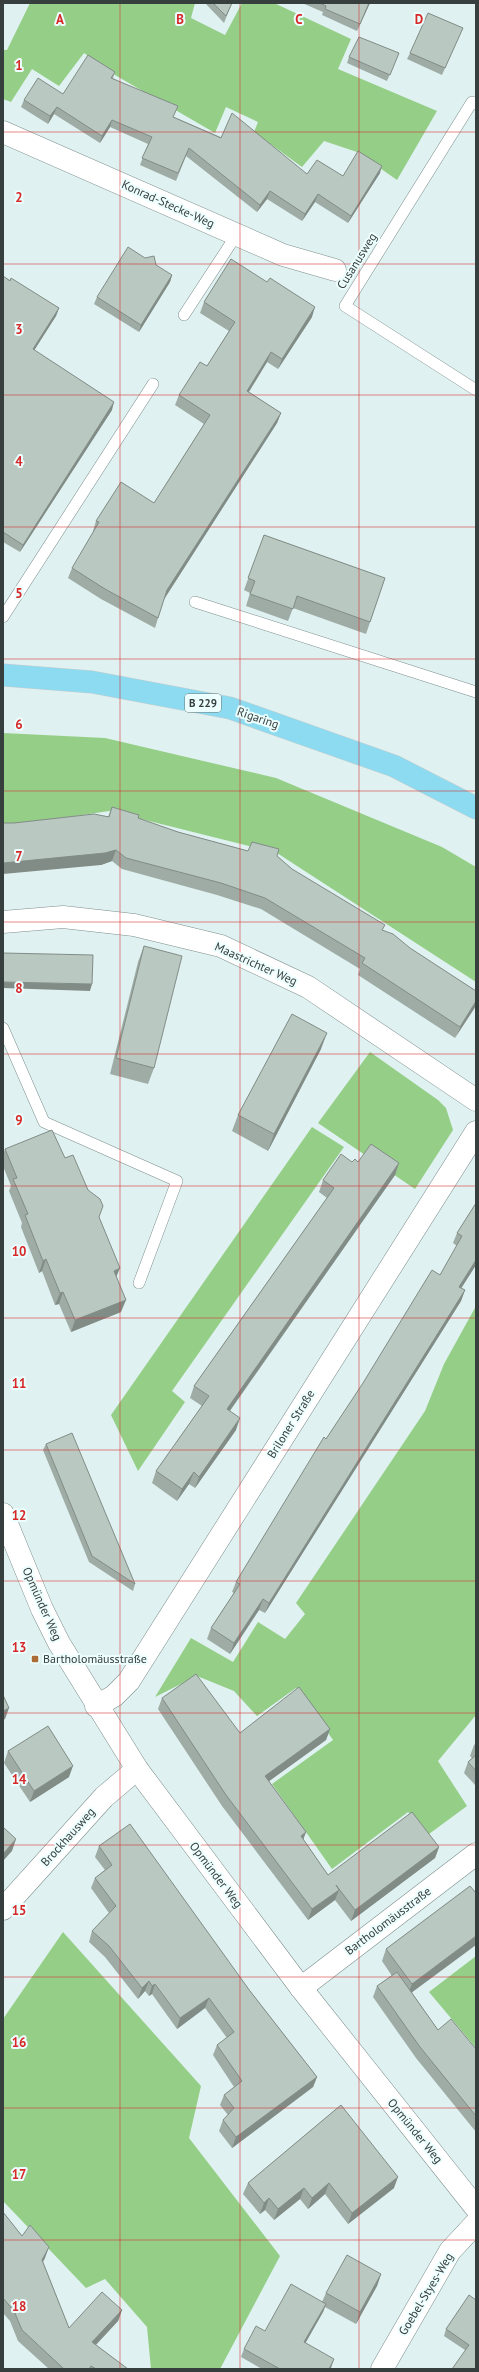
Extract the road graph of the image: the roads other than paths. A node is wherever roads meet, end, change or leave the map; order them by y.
1 (476, 104) edge
2 (3, 132) edge
3 (237, 234) junction
4 (335, 270) dead end
5 (184, 315) dead end
6 (153, 384) dead end
7 (476, 390) edge
8 (195, 602) dead end
9 (3, 617) edge
10 (3, 675) edge
11 (476, 692) edge
12 (476, 808) edge
13 (3, 922) edge
14 (3, 1028) edge
15 (476, 1100) edge
16 (472, 1145) edge
17 (139, 1283) dead end
18 (3, 1514) edge
19 (96, 1706) junction
20 (137, 1769) junction
21 (476, 1854) edge
22 (3, 1909) edge
23 (300, 1988) junction
24 (476, 2208) edge
25 (476, 2222) edge
26 (382, 2369) edge

1 - 7 lane, Cusanusweg
2 - 3 street, Konrad-Stecke-Weg
3 - 4 street, Konrad-Stecke-Weg
3 - 5 lane
6 - 9 lane
8 - 11 lane
10 - 12 main road, Rigaring / B 229
13 - 15 street, Maastrichter Weg
14 - 17 lane
16 - 19 street, Briloner Straße
18 - 19 street, Opmünder Weg
19 - 20 street, Opmünder Weg
20 - 22 street, Brockhausweg
20 - 23 street, Opmünder Weg
21 - 23 street, Bartholomäusstraße
23 - 24 street, Opmünder Weg
25 - 26 street, Goebel-Styes-Weg

